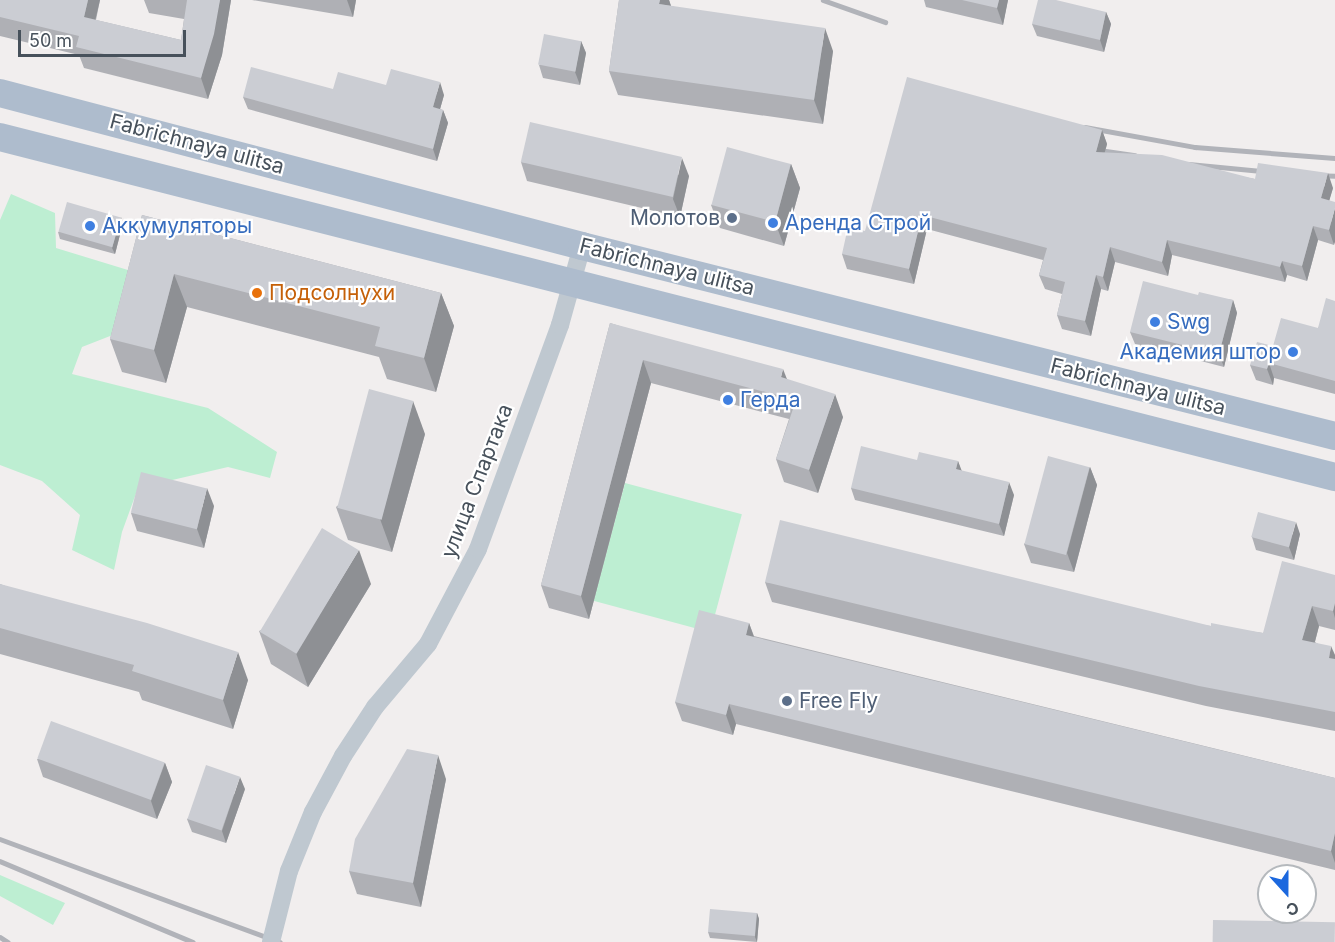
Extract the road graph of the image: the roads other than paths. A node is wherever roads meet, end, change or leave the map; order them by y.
1 (0, 93) edge
2 (0, 137) edge
3 (582, 246) junction
4 (571, 285) junction
5 (1335, 436) edge
6 (1335, 477) edge
7 (271, 942) edge

1 - 3 main road, Fabrichnaya ulitsa
2 - 4 main road, Fabrichnaya ulitsa
3 - 4 street, улица Спартака
3 - 5 main road, Fabrichnaya ulitsa
4 - 6 main road, Fabrichnaya ulitsa
4 - 7 street, улица Спартака, bridge

